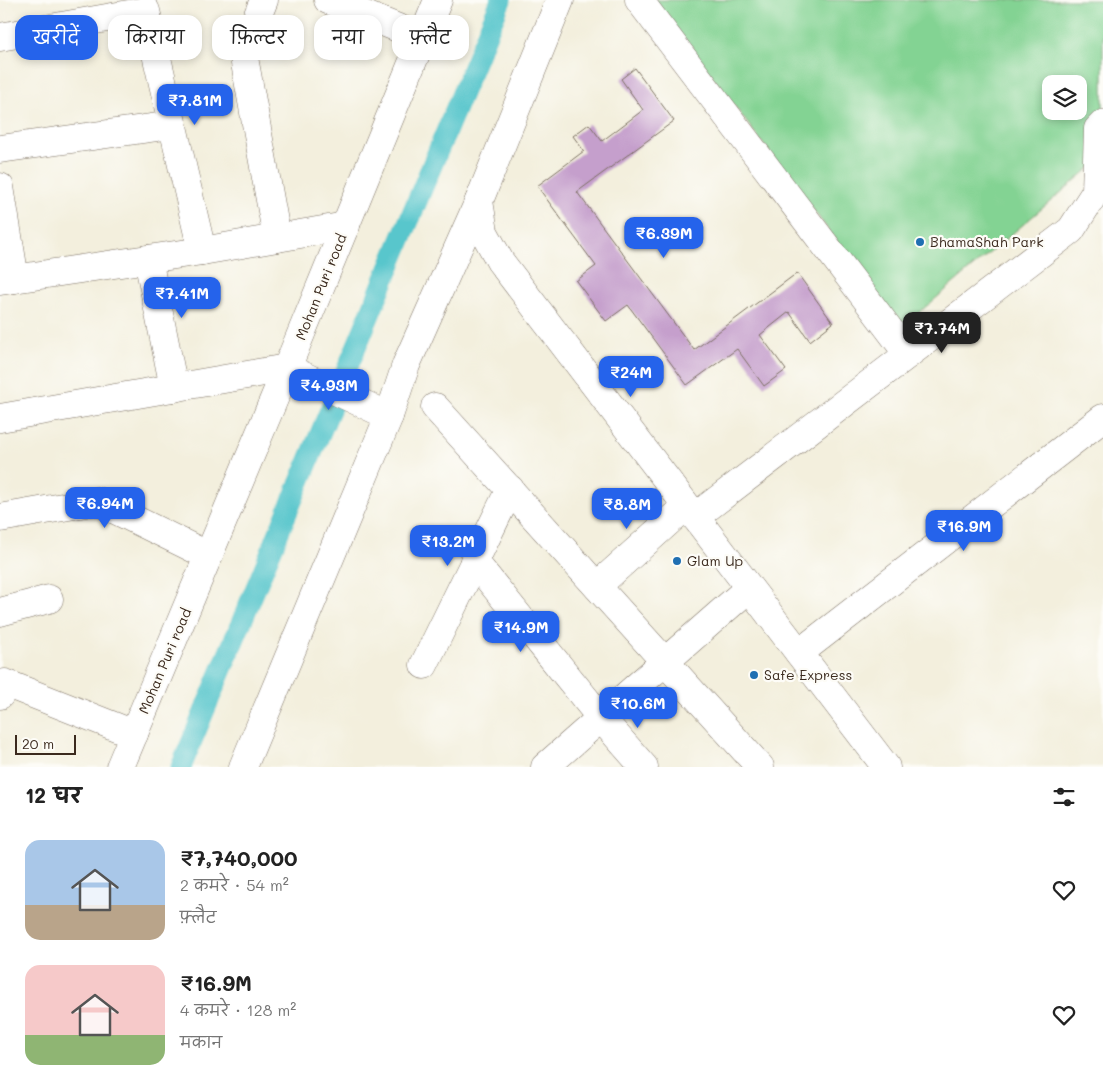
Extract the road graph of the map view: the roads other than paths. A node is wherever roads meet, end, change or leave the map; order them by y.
1 (264, 0) edge
2 (328, 0) edge
3 (438, 0) edge
4 (560, 0) edge
5 (639, 0) edge
6 (135, 6) edge
7 (432, 15) edge
8 (392, 26) edge
9 (0, 38) edge
10 (414, 60) edge
11 (1103, 124) edge
12 (172, 125) junction
13 (0, 149) edge
14 (0, 187) edge
15 (479, 200) junction
16 (346, 226) junction
17 (278, 238) junction
18 (202, 251) junction
19 (148, 259) junction
20 (8, 280) edge
21 (908, 354) junction
22 (288, 368) junction
23 (174, 388) junction
24 (435, 407) dead end
25 (389, 416) junction
26 (0, 418) edge
27 (1103, 418) edge
28 (510, 489) junction
29 (690, 511) junction
30 (0, 518) edge
31 (209, 556) junction
32 (474, 561) junction
33 (597, 586) junction
34 (750, 588) junction
35 (49, 599) dead end
36 (0, 612) edge
37 (799, 653) junction
38 (666, 662) junction
39 (424, 664) dead end
40 (0, 695) edge
41 (601, 718) junction
42 (134, 734) junction
43 (120, 767) edge
44 (243, 767) edge
45 (545, 767) edge
46 (644, 767) edge
47 (760, 767) edge
48 (886, 767) edge

1 - 17 street
2 - 8 street
3 - 7 street, Mohan Puri road
4 - 15 street
5 - 21 street
6 - 9 street
6 - 12 street
10 - 16 street, Mohan Puri road
11 - 21 street
12 - 13 street
12 - 18 street
14 - 20 street
15 - 25 street
15 - 29 street
16 - 17 street
16 - 22 street, Mohan Puri road
17 - 18 street
18 - 19 street
19 - 20 street
19 - 23 street
21 - 29 street
22 - 23 street
22 - 25 street
22 - 31 street, Mohan Puri road
23 - 26 street
24 - 28 street
25 - 44 street
27 - 37 street
28 - 32 street
28 - 33 street
29 - 33 street
29 - 34 street
30 - 31 street
31 - 42 street, Mohan Puri road
32 - 39 street
32 - 41 street
33 - 38 street
34 - 37 street
34 - 38 street
35 - 36 street
37 - 48 street
38 - 41 street
38 - 47 street
40 - 42 street
41 - 45 street
41 - 46 street
42 - 43 street, Mohan Puri road

